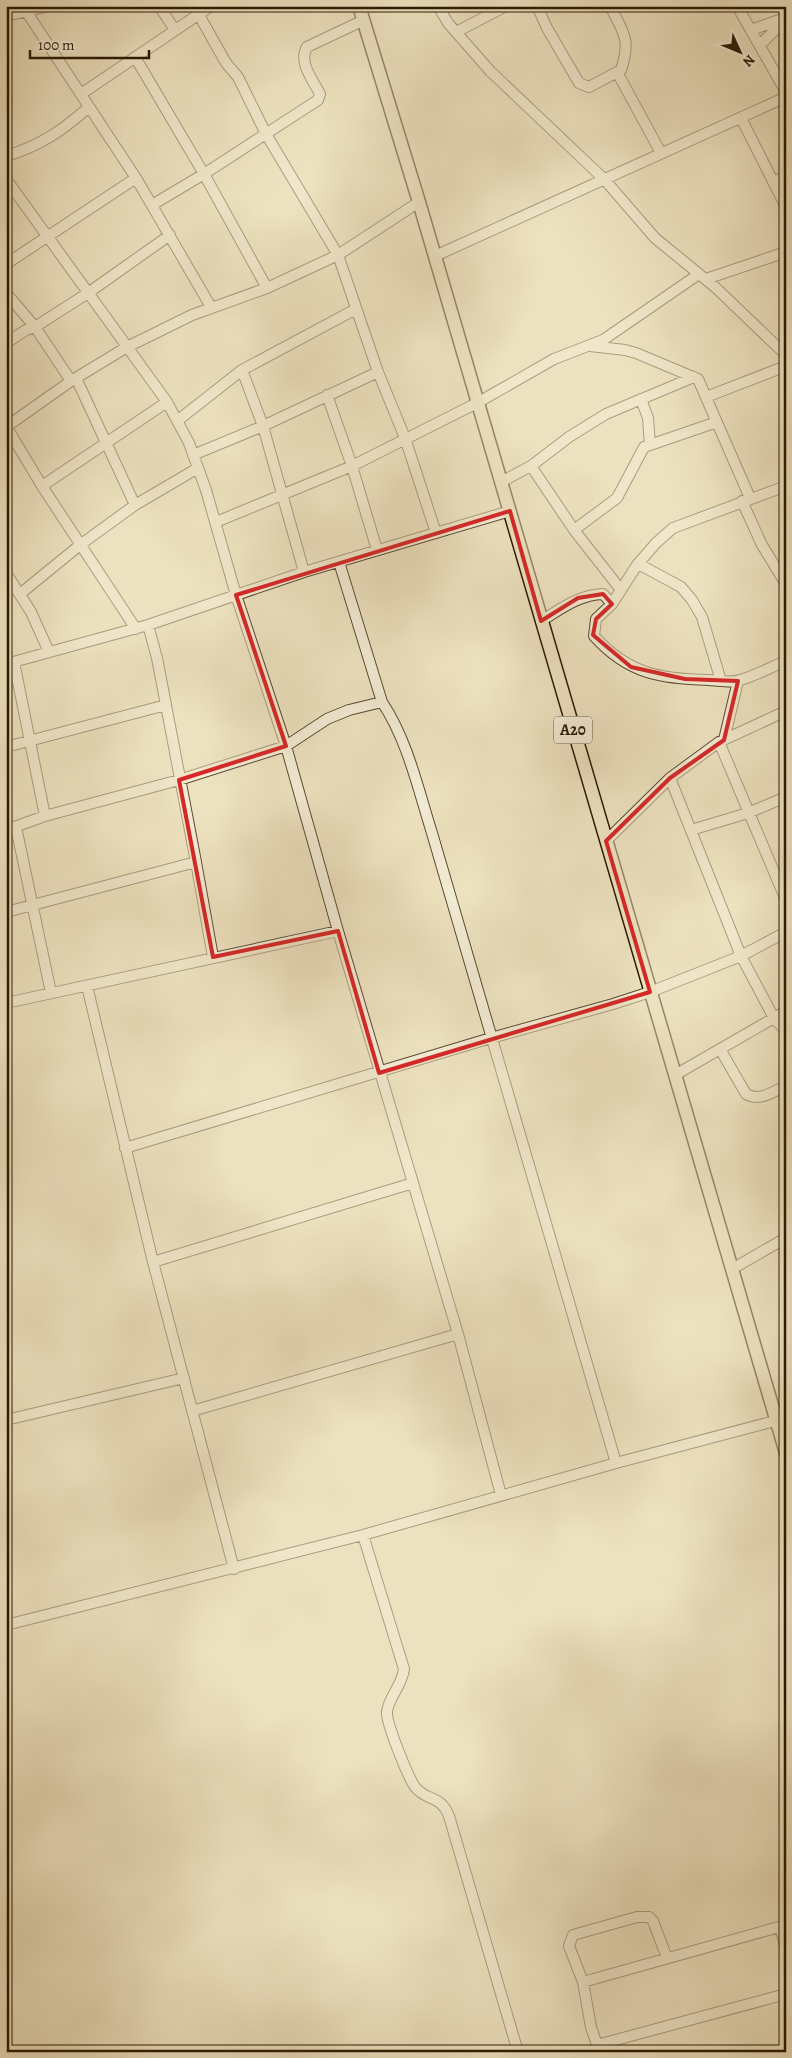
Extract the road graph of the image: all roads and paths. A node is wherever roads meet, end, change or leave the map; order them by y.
1 (49, 6) edge
2 (159, 6) edge
3 (211, 6) edge
4 (359, 6) edge
5 (438, 6) edge
6 (506, 6) edge
7 (537, 6) edge
8 (610, 6) edge
9 (737, 6) edge
10 (26, 11) junction
11 (199, 15) junction
12 (6, 16) edge
13 (786, 18) edge
14 (364, 20) junction
15 (175, 30) junction
16 (751, 30) junction
17 (456, 32) junction
18 (760, 45) junction
19 (135, 57) junction
20 (617, 72) junction
21 (786, 92) edge
22 (81, 94) junction
23 (786, 97) edge
24 (90, 107) junction
25 (741, 118) junction
26 (266, 134) junction
27 (661, 154) junction
28 (6, 156) edge
29 (204, 174) junction
30 (786, 176) edge
31 (136, 178) junction
32 (6, 179) edge
33 (604, 179) junction
34 (773, 182) junction
35 (419, 202) junction
36 (152, 205) junction
37 (786, 206) edge
38 (170, 235) junction
39 (47, 237) junction
40 (786, 252) edge
41 (338, 255) junction
42 (435, 256) junction
43 (6, 264) edge
44 (702, 277) junction
45 (267, 288) junction
46 (6, 293) edge
47 (88, 293) junction
48 (211, 307) junction
49 (356, 309) junction
50 (35, 327) junction
51 (6, 343) edge
52 (127, 346) junction
53 (590, 346) junction
54 (786, 355) edge
55 (786, 366) edge
56 (242, 370) junction
57 (378, 372) junction
58 (694, 376) junction
59 (74, 379) junction
60 (327, 395) junction
61 (706, 396) junction
62 (641, 399) junction
63 (167, 402) junction
64 (477, 403) junction
65 (177, 421) junction
66 (717, 422) junction
67 (263, 426) junction
68 (6, 427) edge
69 (405, 438) junction
70 (105, 443) junction
71 (650, 445) junction
72 (193, 455) junction
73 (352, 466) junction
74 (531, 466) junction
75 (198, 468) junction
76 (501, 482) junction
77 (42, 486) junction
78 (786, 486) edge
79 (282, 495) junction
80 (746, 500) junction
81 (136, 505) junction
82 (510, 511) junction
83 (216, 522) junction
84 (574, 530) junction
85 (436, 534) junction
86 (80, 546) junction
87 (377, 550) junction
88 (339, 562) junction
89 (637, 565) junction
90 (304, 572) junction
91 (6, 573) edge
92 (786, 584) edge
93 (621, 590) junction
94 (20, 594) junction
95 (236, 595) junction
96 (612, 604) junction
97 (541, 621) junction
98 (148, 625) junction
99 (136, 628) junction
100 (49, 652) junction
101 (786, 661) edge
102 (10, 663) edge
103 (721, 680) junction
104 (738, 681) junction
105 (382, 702) junction
106 (166, 705) junction
107 (786, 711) edge
108 (30, 741) junction
109 (721, 741) junction
110 (286, 746) junction
111 (6, 747) edge
112 (670, 778) junction
113 (179, 780) junction
114 (786, 797) edge
115 (748, 814) junction
116 (45, 816) junction
117 (11, 829) edge
118 (691, 830) junction
119 (606, 841) junction
120 (196, 862) junction
121 (786, 900) edge
122 (32, 904) junction
123 (6, 912) edge
124 (338, 931) junction
125 (786, 932) edge
126 (740, 956) junction
127 (213, 957) junction
128 (87, 986) junction
129 (650, 992) junction
130 (51, 993) junction
131 (6, 1003) edge
132 (786, 1011) edge
133 (774, 1018) junction
134 (786, 1031) edge
135 (491, 1038) junction
136 (720, 1049) junction
137 (379, 1073) junction
138 (675, 1076) junction
139 (786, 1086) edge
140 (125, 1148) junction
141 (413, 1183) junction
142 (786, 1238) edge
143 (153, 1262) junction
144 (732, 1269) junction
145 (458, 1334) junction
146 (184, 1378) junction
147 (192, 1411) junction
148 (6, 1420) edge
149 (781, 1420) edge
150 (786, 1454) edge
151 (616, 1463) junction
152 (501, 1495) junction
153 (363, 1535) junction
154 (234, 1569) junction
155 (6, 1625) edge
156 (783, 1926) edge
157 (786, 1948) edge
158 (666, 1958) junction
159 (583, 1982) junction
160 (786, 1994) edge
161 (598, 2048) edge
162 (518, 2052) edge

1 - 10 street
2 - 15 street
3 - 11 street
4 - 14 main road, A20
5 - 17 street
6 - 17 street
7 - 20 street
8 - 20 street
9 - 16 street
10 - 12 street
10 - 22 street
11 - 15 street
11 - 26 street
13 - 16 street
13 - 18 street
14 - 26 street
14 - 35 main road, A20
15 - 19 street
16 - 18 street
17 - 33 street
18 - 21 street
19 - 22 street
19 - 29 street
20 - 27 street
22 - 24 street
23 - 25 street
24 - 28 street
24 - 31 street
25 - 27 street
25 - 34 street
26 - 29 street
26 - 41 street
27 - 33 street
29 - 36 street
29 - 45 street
30 - 34 street
31 - 36 street
31 - 39 street
32 - 39 street
33 - 42 street
33 - 44 street
34 - 37 street
35 - 41 street
35 - 42 main road, A20
36 - 38 street
38 - 47 street
38 - 48 street
39 - 43 street
39 - 47 street
40 - 44 street
41 - 45 street
41 - 49 street
42 - 64 main road, A20
44 - 53 street
44 - 54 street
45 - 48 street
46 - 50 street
47 - 50 street
47 - 52 street
48 - 52 street
49 - 56 street
49 - 57 street
50 - 51 street
50 - 59 street
52 - 59 street
52 - 63 street
53 - 58 street
53 - 64 street
55 - 61 street
56 - 65 street
56 - 67 street
57 - 60 street
57 - 69 street
58 - 61 street
58 - 62 street
59 - 68 street
59 - 70 street
60 - 67 street
60 - 73 street
61 - 66 street
62 - 71 street
62 - 74 street
63 - 65 street
63 - 70 street
64 - 69 street
64 - 76 main road, A20
65 - 72 street
66 - 71 street
66 - 80 street
67 - 72 street
67 - 79 street
68 - 77 street
69 - 73 street
69 - 85 street
70 - 77 street
70 - 81 street
71 - 84 street
72 - 75 street
73 - 79 street
73 - 87 street
74 - 76 street
74 - 84 street
75 - 81 street
75 - 83 street
76 - 82 main road, A20
77 - 86 street
78 - 80 street
79 - 83 street
79 - 90 street
80 - 89 street
80 - 92 street
81 - 86 street
82 - 85 street
82 - 97 main road, A20
83 - 95 street
84 - 93 street
85 - 87 street
86 - 94 street
86 - 99 street
87 - 88 street
88 - 90 street
88 - 105 street
89 - 93 street
89 - 103 street
90 - 95 street
91 - 94 street
93 - 96 street
94 - 100 street
95 - 98 street
95 - 110 street
96 - 97 street
96 - 103 street
97 - 119 main road, A20
98 - 99 street
98 - 106 street
99 - 100 street
100 - 102 street
101 - 104 street
102 - 108 street
103 - 104 street
104 - 109 street
105 - 110 street
105 - 135 street
106 - 108 street
106 - 113 street
107 - 109 street
108 - 111 street
108 - 116 street
109 - 112 street
109 - 115 street
110 - 113 street
110 - 124 street
112 - 118 street
112 - 119 street
113 - 116 street
113 - 120 street
114 - 115 street
115 - 118 street
115 - 121 street
116 - 117 street
117 - 122 street
118 - 126 street
119 - 129 main road, A20
120 - 122 street
120 - 127 street
122 - 123 street
122 - 130 street
124 - 127 street
124 - 137 street
125 - 126 street
126 - 129 street
126 - 133 street
127 - 128 street
128 - 130 street
128 - 140 street
129 - 135 street
129 - 138 main road, A20
130 - 131 street
132 - 133 street
133 - 134 street
133 - 136 street
135 - 137 street
135 - 151 street
136 - 138 street
136 - 139 street
137 - 140 street
137 - 141 street
138 - 144 main road, A20
140 - 143 street
141 - 143 street
141 - 145 street
142 - 144 street
143 - 146 street
144 - 149 main road, A20
145 - 147 street
145 - 152 street
146 - 147 street
146 - 148 street
147 - 154 street
149 - 150 main road, A20
149 - 151 street
151 - 152 street
152 - 153 street
153 - 154 street
153 - 162 street
154 - 155 street
156 - 157 street
156 - 158 street
158 - 159 street
158 - 159 street
159 - 161 street
160 - 161 street

